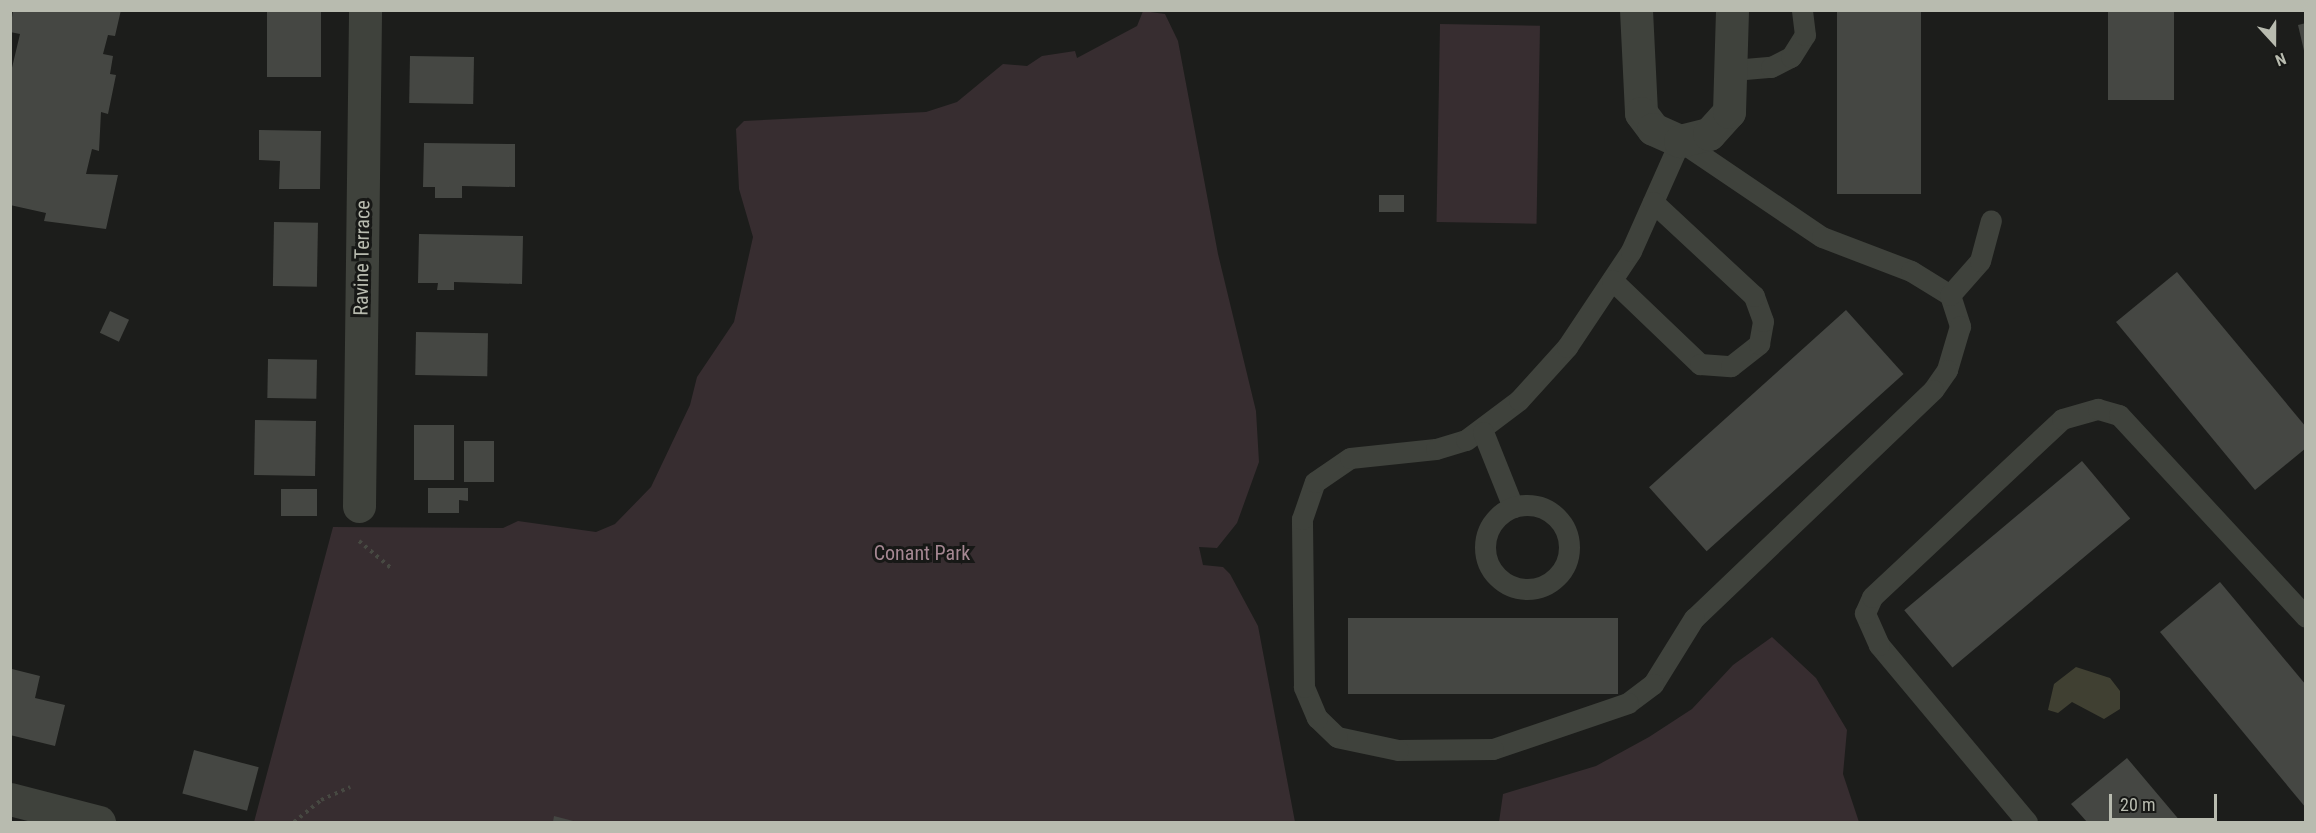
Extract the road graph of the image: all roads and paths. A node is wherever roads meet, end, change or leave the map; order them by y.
1 (365, 10) edge
2 (1636, 10) edge
3 (1732, 10) edge
4 (1802, 10) edge
5 (1733, 70) junction
6 (1680, 141) junction
7 (1653, 202) junction
8 (1991, 220) dead end
9 (1612, 280) junction
10 (1950, 295) junction
11 (1483, 432) junction
12 (359, 506) dead end
13 (1513, 507) junction
14 (2306, 617) edge
15 (350, 787) dead end
16 (10, 799) edge
17 (99, 822) edge
18 (294, 822) edge
19 (2027, 822) edge

1 - 12 street, Ravine Terrace
2 - 6 street
3 - 5 street
4 - 5 lane
5 - 6 street
6 - 7 lane
6 - 10 lane
7 - 9 lane
7 - 9 lane
8 - 10 lane
9 - 11 lane
10 - 11 lane
11 - 13 lane
13 - 13 lane
14 - 19 lane
15 - 18 path
16 - 17 street

